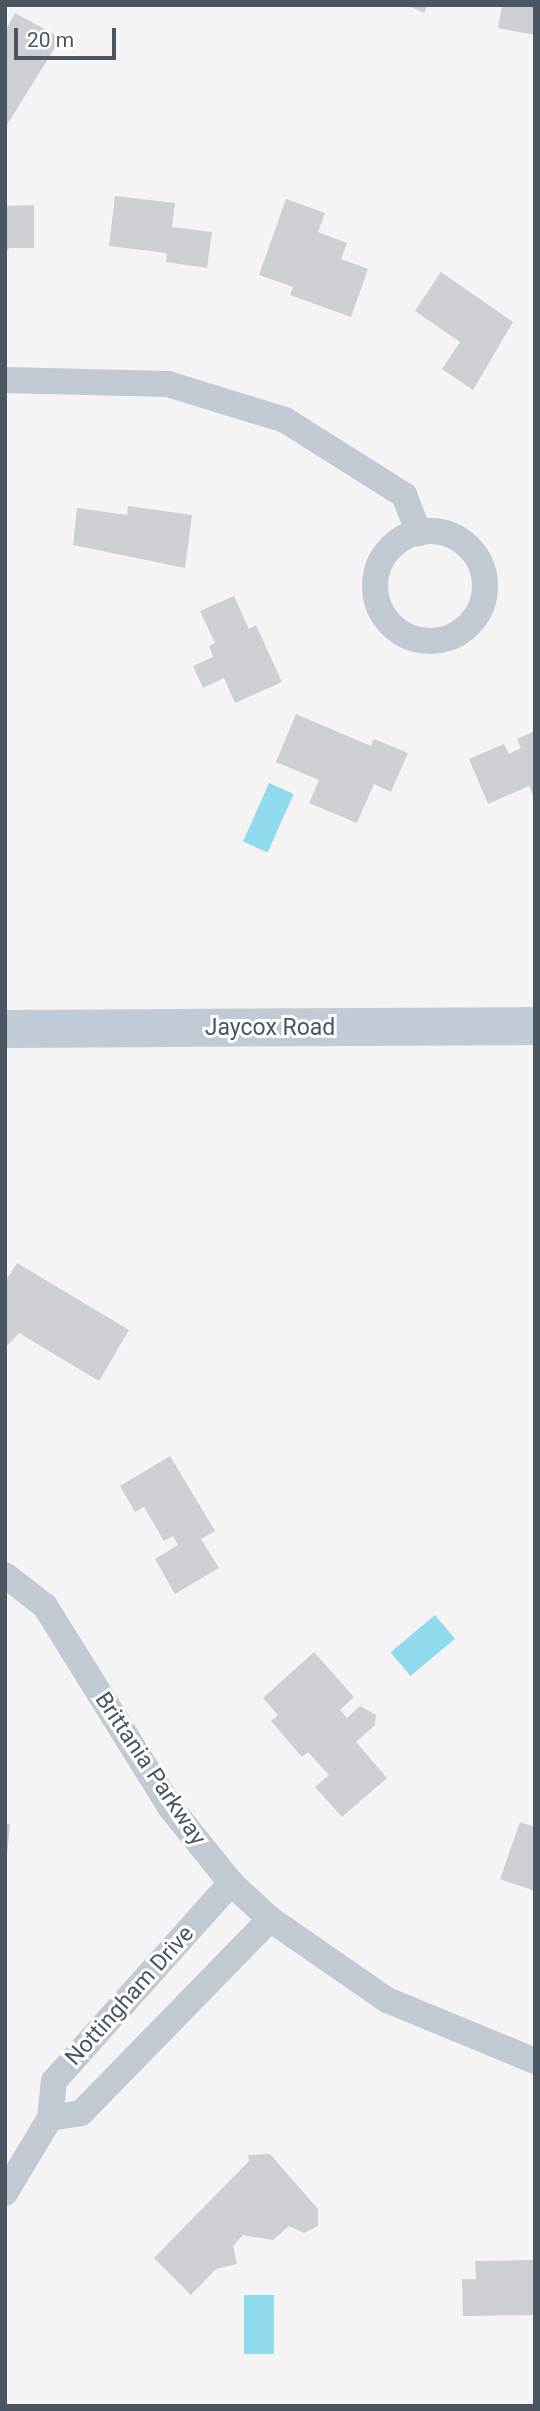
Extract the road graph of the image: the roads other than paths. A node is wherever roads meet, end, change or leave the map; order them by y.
1 (5, 380) edge
2 (419, 533) junction
3 (535, 1026) edge
4 (5, 1029) edge
5 (5, 1574) edge
6 (231, 1883) junction
7 (270, 1919) junction
8 (535, 2061) edge
9 (50, 2118) junction
10 (5, 2193) edge

1 - 2 street
2 - 2 street
3 - 4 street, Jaycox Road
5 - 6 street, Brittania Parkway
6 - 7 street, Brittania Parkway
6 - 9 street, Nottingham Drive
7 - 8 street, Brittania Parkway
7 - 9 street, Nottingham Drive
9 - 10 street, Nottingham Drive

